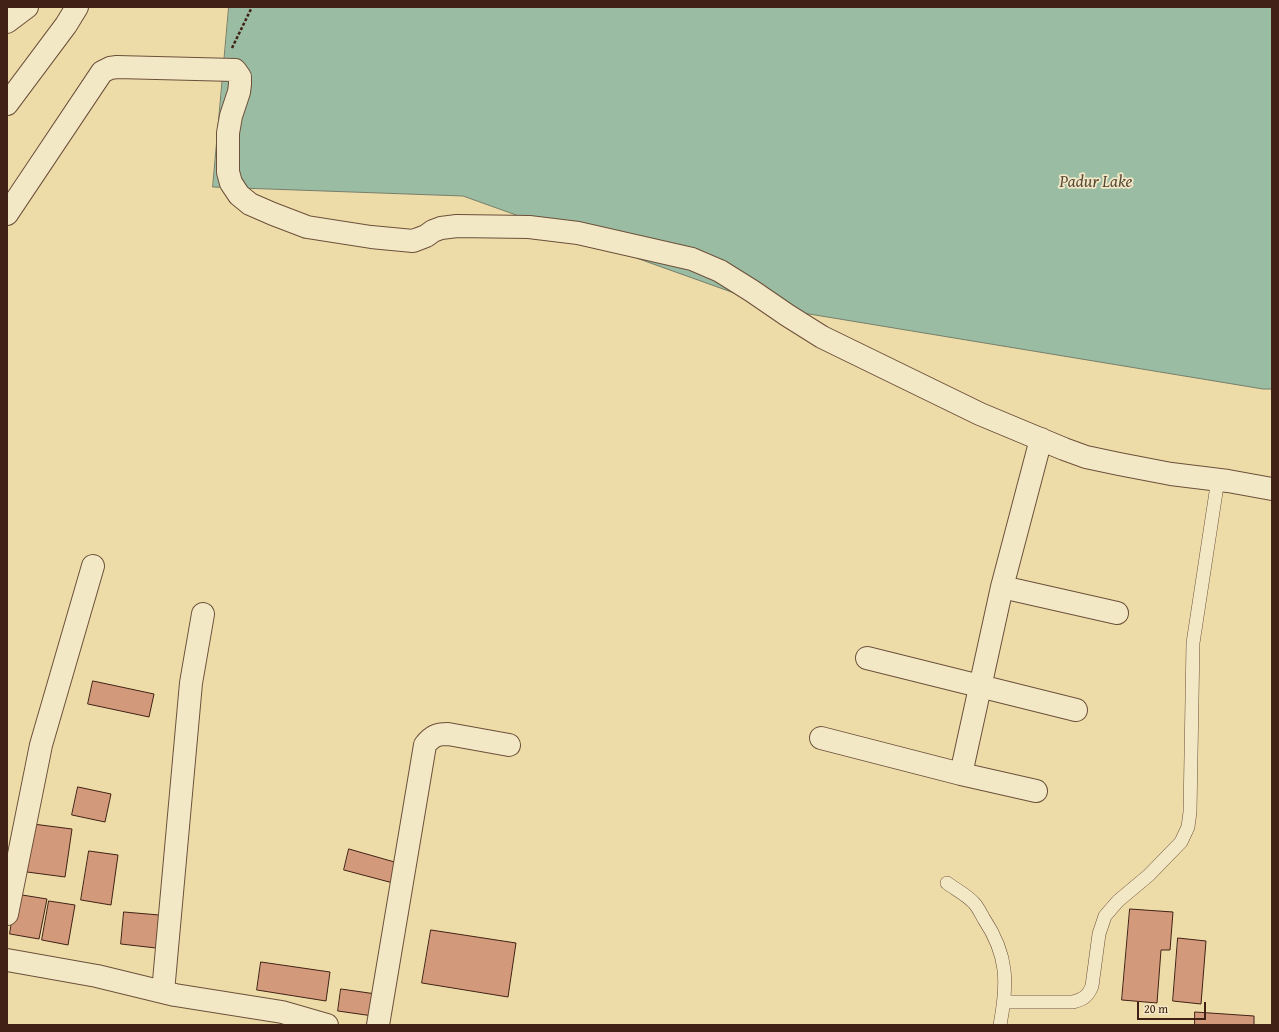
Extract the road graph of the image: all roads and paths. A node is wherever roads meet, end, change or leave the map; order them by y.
1 (28, 7) edge
2 (77, 7) edge
3 (252, 7) edge
4 (7, 22) edge
5 (221, 70) junction
6 (7, 104) edge
7 (7, 214) edge
8 (1041, 439) junction
9 (1218, 479) junction
10 (1272, 489) edge
11 (93, 566) dead end
12 (1002, 587) junction
13 (1117, 613) dead end
14 (203, 614) dead end
15 (867, 658) dead end
16 (981, 685) junction
17 (1076, 710) dead end
18 (822, 738) dead end
19 (509, 745) dead end
20 (961, 774) junction
21 (1036, 791) dead end
22 (947, 882) dead end
23 (7, 914) edge
24 (7, 960) edge
25 (163, 992) junction
26 (1005, 1002) junction
27 (327, 1025) edge
28 (378, 1025) edge
29 (1000, 1025) edge

1 - 4 street
2 - 6 street
3 - 5 path
5 - 7 street
5 - 8 street
8 - 9 street
8 - 12 street
9 - 10 street
9 - 26 lane
11 - 23 street
12 - 13 street
12 - 16 street
14 - 25 street
15 - 16 street
16 - 17 street
16 - 20 street
18 - 20 street
19 - 28 street
20 - 21 street
22 - 26 lane
24 - 25 street
25 - 27 street
26 - 29 lane

